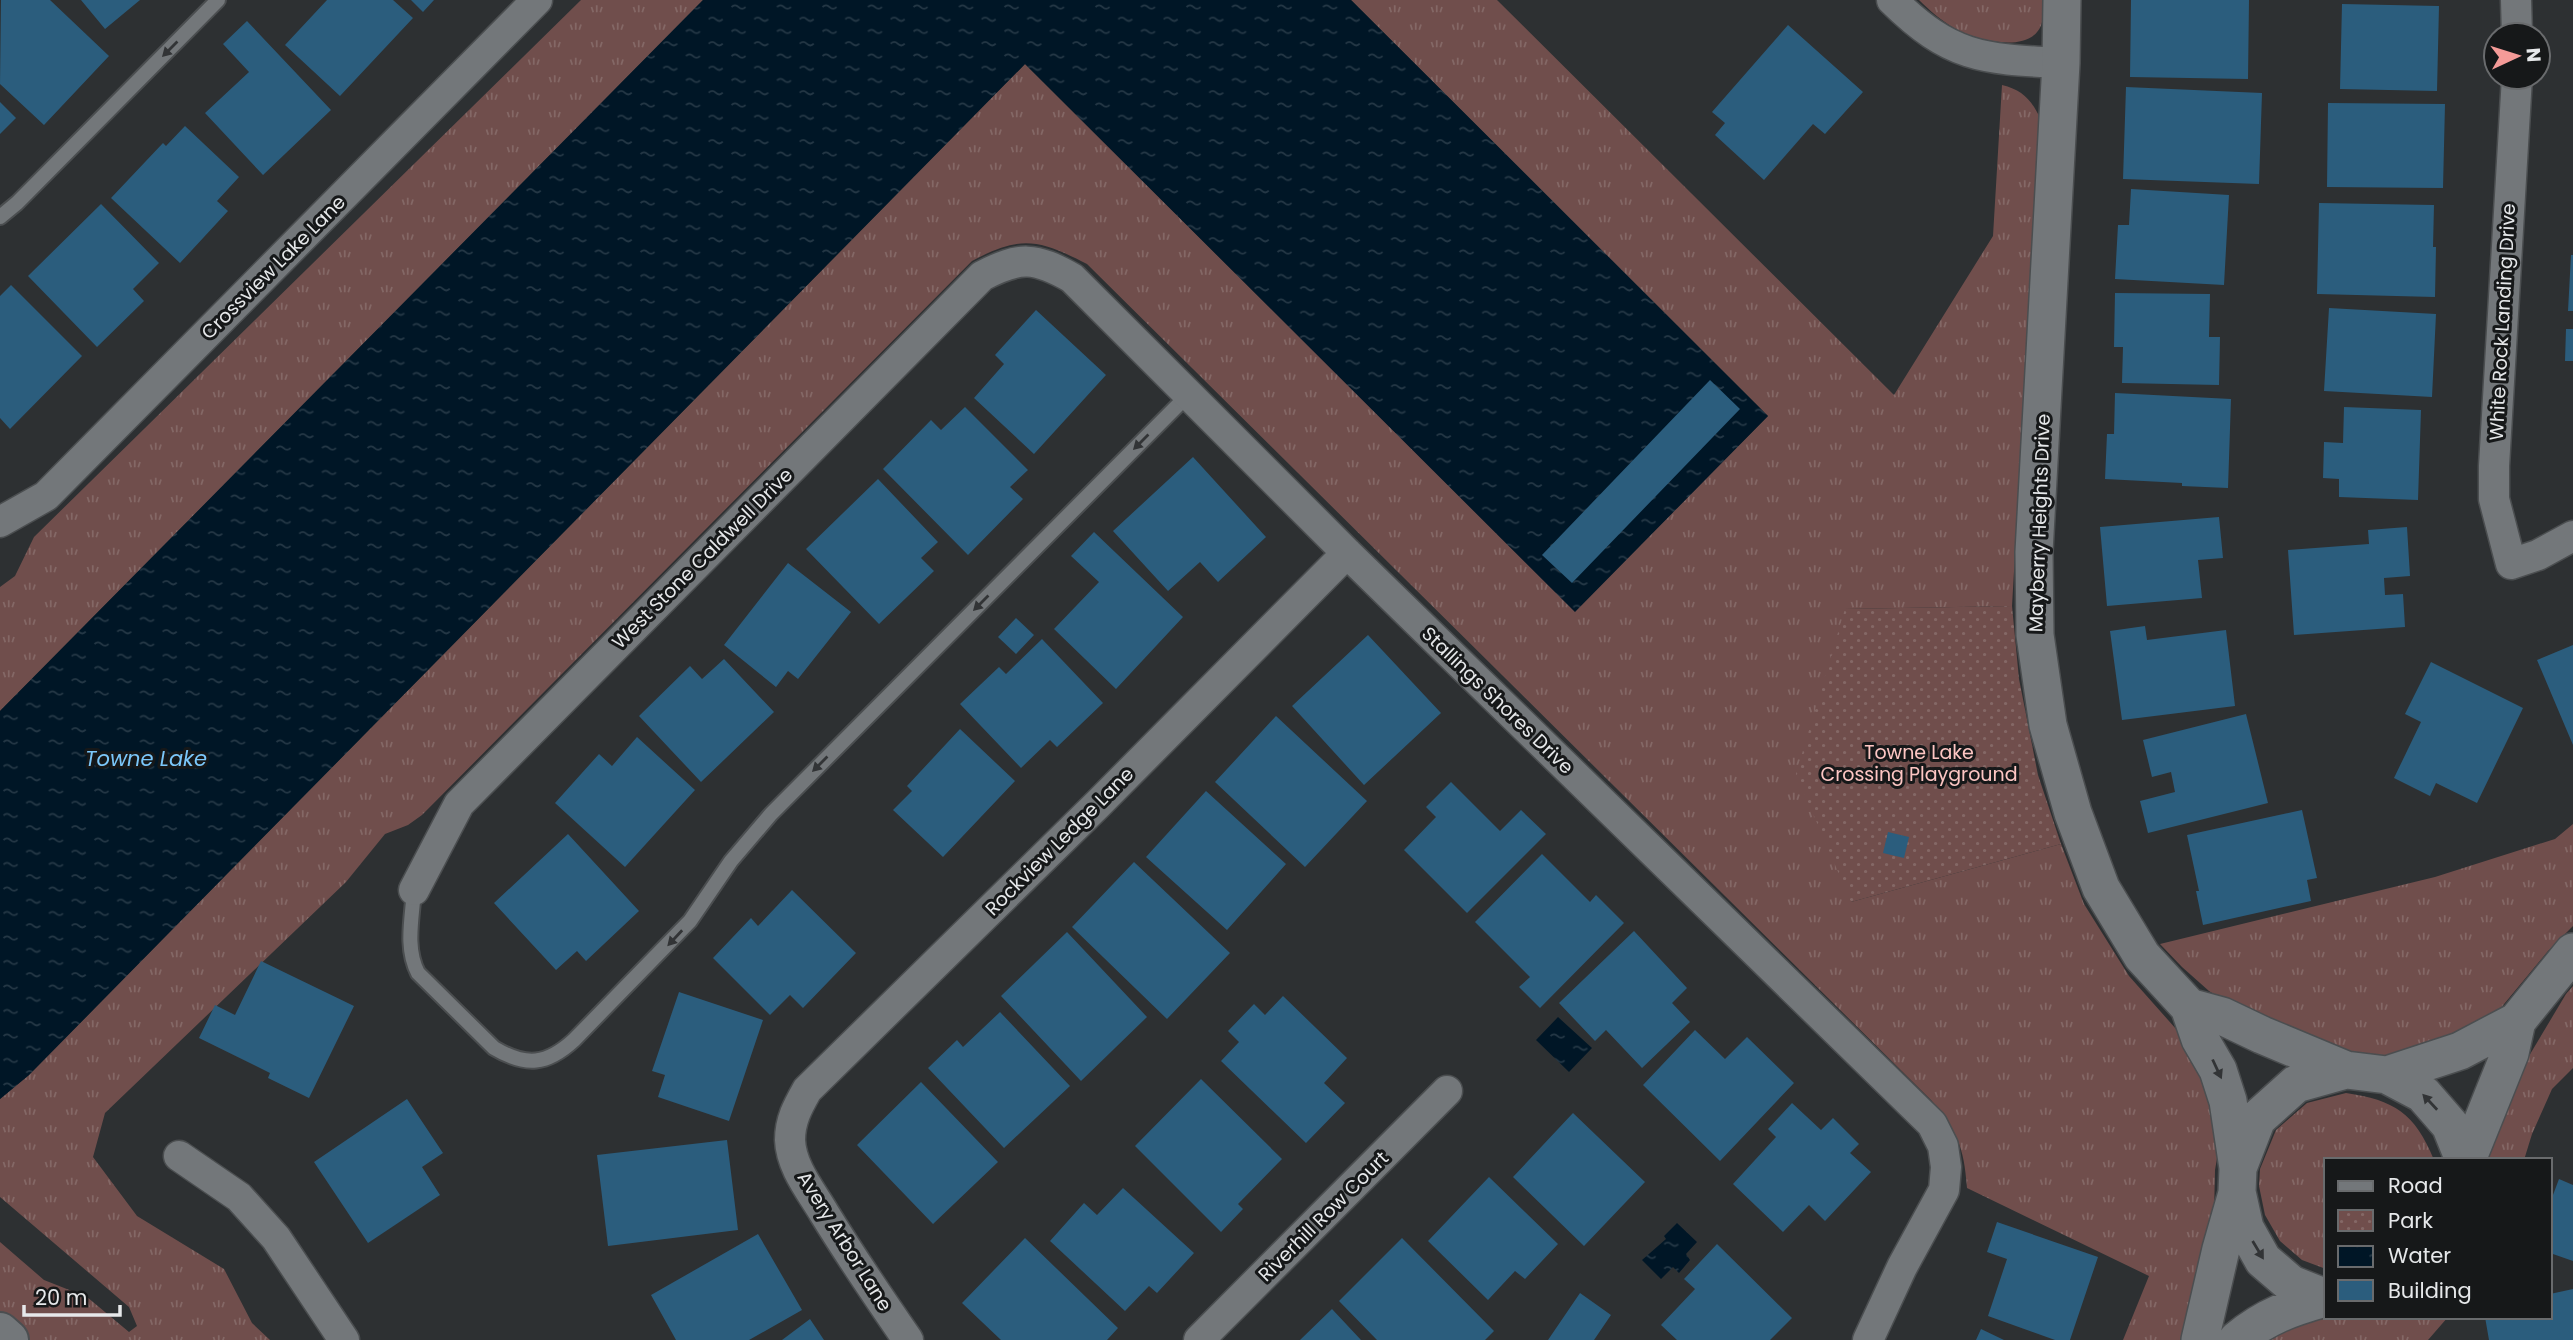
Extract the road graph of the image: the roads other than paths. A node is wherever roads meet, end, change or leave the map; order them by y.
1 (218, 0) edge
2 (537, 0) edge
3 (1892, 0) edge
4 (2062, 0) edge
5 (2516, 0) edge
6 (2517, 21) edge
7 (2062, 63) junction
8 (2515, 91) edge
9 (0, 217) edge
10 (1024, 261) joint
11 (1189, 393) junction
12 (0, 522) edge
13 (2573, 536) edge
14 (1347, 553) junction
15 (414, 890) joint
16 (2573, 952) edge
17 (2189, 1007) junction
18 (2517, 1021) junction
19 (2346, 1070) junction
20 (2387, 1075) junction
21 (1447, 1091) dead end
22 (790, 1139) joint
23 (179, 1156) dead end
24 (2465, 1158) edge
25 (2467, 1158) edge
26 (2237, 1180) junction
27 (2324, 1297) edge
28 (2324, 1299) edge
29 (0, 1332) edge
30 (9, 1340) edge
31 (344, 1340) edge
32 (908, 1340) edge
33 (1199, 1340) edge
34 (1868, 1340) edge
35 (2200, 1340) edge
36 (2237, 1340) edge

1 -> 9 lane
2 - 12 street, Crossview Lake Lane
3 - 7 street
4 - 7 street, Mayberry Heights Drive
5 - 6 street
7 - 17 street, Mayberry Heights Drive
8 - 13 street, White Rock Landing Drive
10 - 11 street, Stallings Shores Drive
10 - 15 street, West Stone Caldwell Drive
11 - 14 street, Stallings Shores Drive
11 -> 15 lane
14 - 22 street, Rockview Ledge Lane
14 - 34 street, Stallings Shores Drive
16 - 18 street
17 - 19 street
17 -> 26 street, Mayberry Heights Drive
18 - 20 street
18 - 25 street
19 - 20 street
19 - 26 street
24 -> 20 street
21 - 33 street, Riverhill Row Court
22 - 32 street, Avery Arbor Lane
23 - 31 street
26 -> 27 street, Mayberry Heights Drive
26 - 35 street
28 - 36 street
29 - 30 main road

